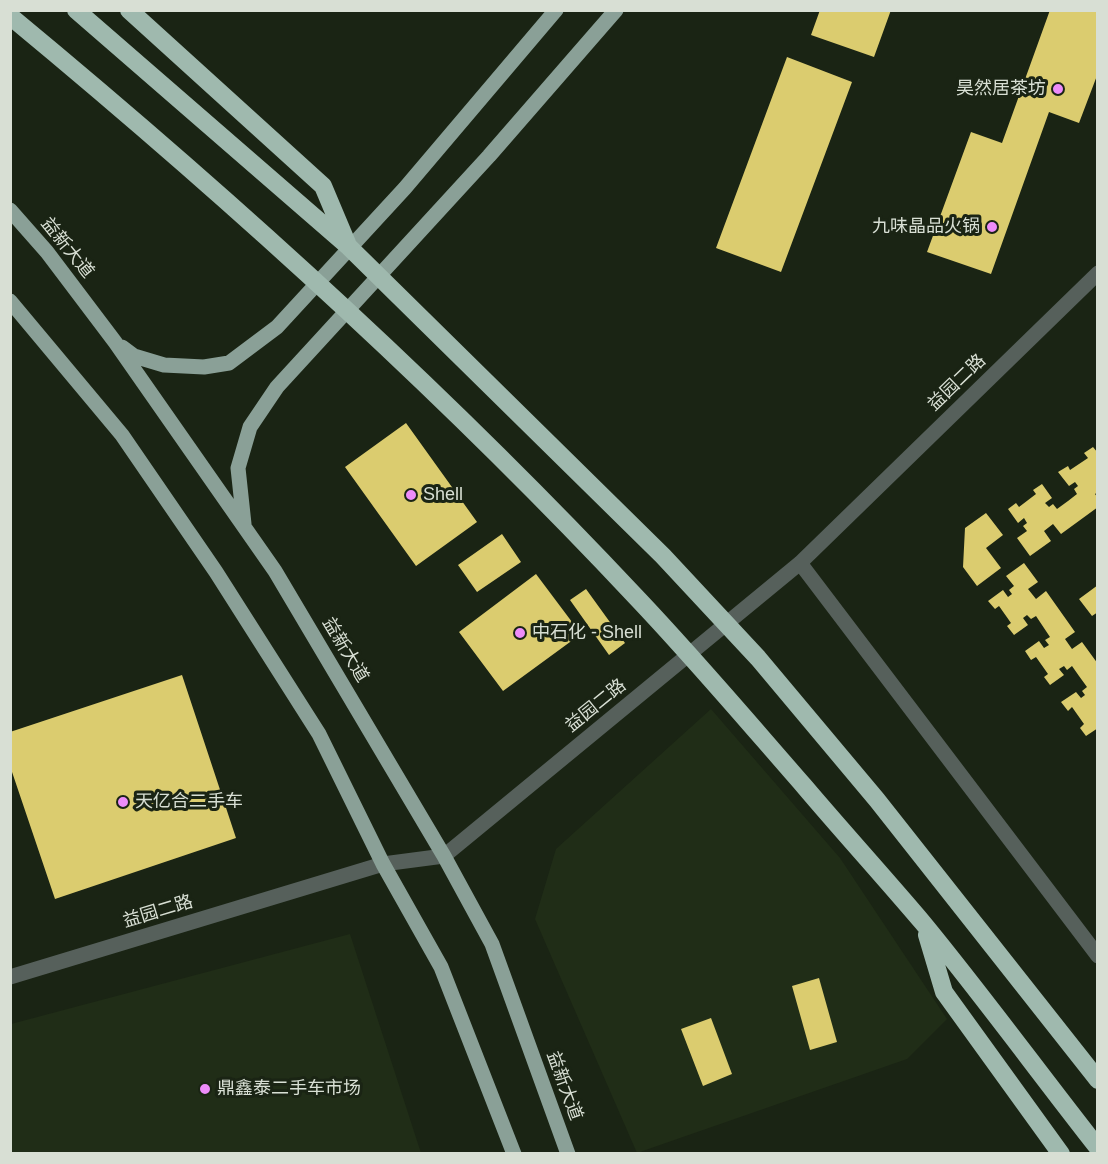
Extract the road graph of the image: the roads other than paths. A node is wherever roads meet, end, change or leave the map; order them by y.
1 (76, 10) edge
2 (129, 10) edge
3 (556, 10) edge
4 (616, 10) edge
5 (10, 16) edge
6 (10, 210) edge
7 (349, 247) junction
8 (1098, 273) edge
9 (10, 301) edge
10 (115, 342) junction
11 (245, 527) junction
12 (801, 563) junction
13 (444, 856) junction
14 (383, 864) junction
15 (924, 924) junction
16 (1098, 956) edge
17 (10, 977) edge
18 (1098, 1080) edge
19 (1098, 1148) edge
20 (514, 1154) edge
21 (568, 1154) edge
22 (1060, 1154) edge

1 - 7 highway
2 - 7 highway
3 - 10 main road
4 - 11 main road
5 - 15 highway
6 - 10 main road, 益新大道
7 - 18 highway
8 - 12 street, 益园二路
9 - 14 main road
10 - 11 main road, 益新大道
11 - 13 main road, 益新大道
12 - 13 street, 益园二路
12 - 16 street
13 - 14 street, 益园二路
13 - 21 main road, 益新大道
14 - 17 street, 益园二路
14 - 20 main road
15 - 19 highway
15 - 22 highway

